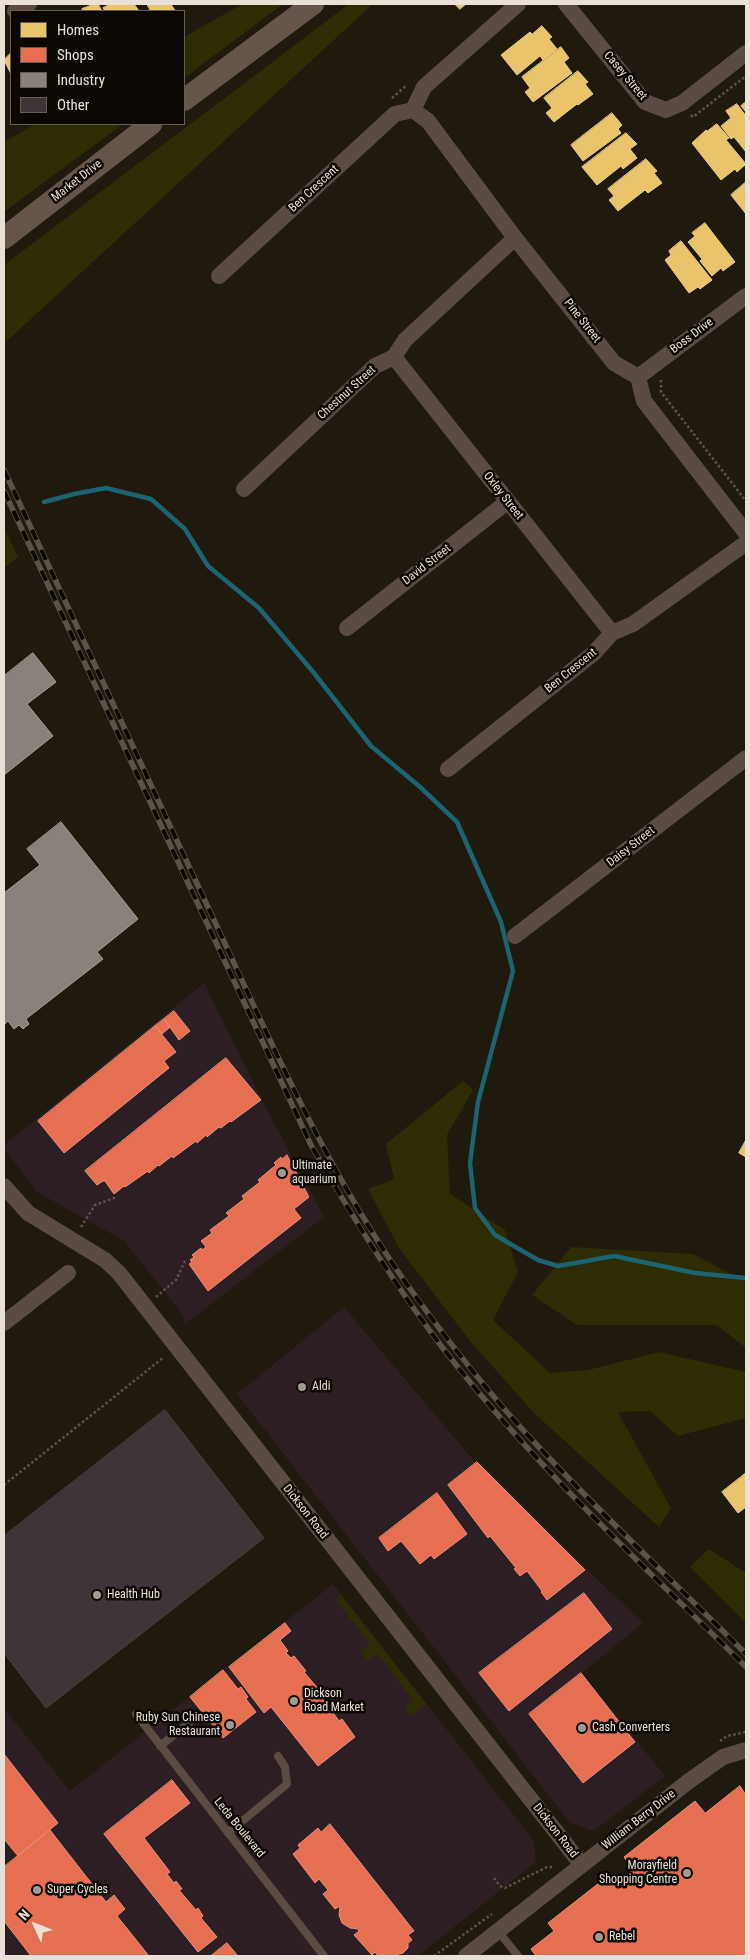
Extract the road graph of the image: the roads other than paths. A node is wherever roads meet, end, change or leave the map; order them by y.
1 (29, 4) edge
2 (313, 4) edge
3 (518, 4) edge
4 (566, 4) edge
5 (17, 10) edge
6 (746, 53) edge
7 (185, 99) edge
8 (413, 110) junction
9 (150, 125) edge
10 (4, 238) edge
11 (515, 238) junction
12 (219, 276) dead end
13 (746, 296) edge
14 (394, 358) junction
15 (638, 377) junction
16 (244, 489) dead end
17 (508, 502) junction
18 (746, 532) edge
19 (746, 543) edge
20 (347, 628) dead end
21 (612, 634) junction
22 (746, 758) edge
23 (448, 768) dead end
24 (515, 936) dead end
25 (4, 1186) edge
26 (68, 1273) dead end
27 (4, 1323) edge
28 (136, 1714) dead end
29 (189, 1723) dead end
30 (160, 1746) junction
31 (746, 1750) edge
32 (278, 1756) dead end
33 (228, 1833) junction
34 (582, 1865) junction
35 (498, 1931) junction
36 (324, 1956) edge
37 (466, 1956) edge
38 (518, 1956) edge

1 - 5 street
2 - 7 street
3 - 8 street
4 - 6 street, Casey Street
8 - 11 street, Pine Street
8 - 12 street, Ben Crescent
9 - 10 street, Market Drive
11 - 14 street, Chestnut Street
11 - 15 street, Pine Street
13 - 15 street, Boss Drive
14 - 16 street, Chestnut Street
14 - 17 street, Oxley Street
15 - 18 street
17 - 20 street, David Street
17 - 21 street, Oxley Street
19 - 21 street, Ben Crescent
21 - 23 street, Ben Crescent
22 - 24 street, Daisy Street
25 - 34 street, Dickson Road
26 - 27 street
28 - 30 lane, Leda Boulevard
29 - 30 lane
30 - 33 lane, Leda Boulevard
31 - 34 street, William Berry Drive
32 - 33 lane
33 - 36 lane, Leda Boulevard
34 - 35 street, William Berry Drive
35 - 37 street, William Berry Drive
35 - 38 lane

